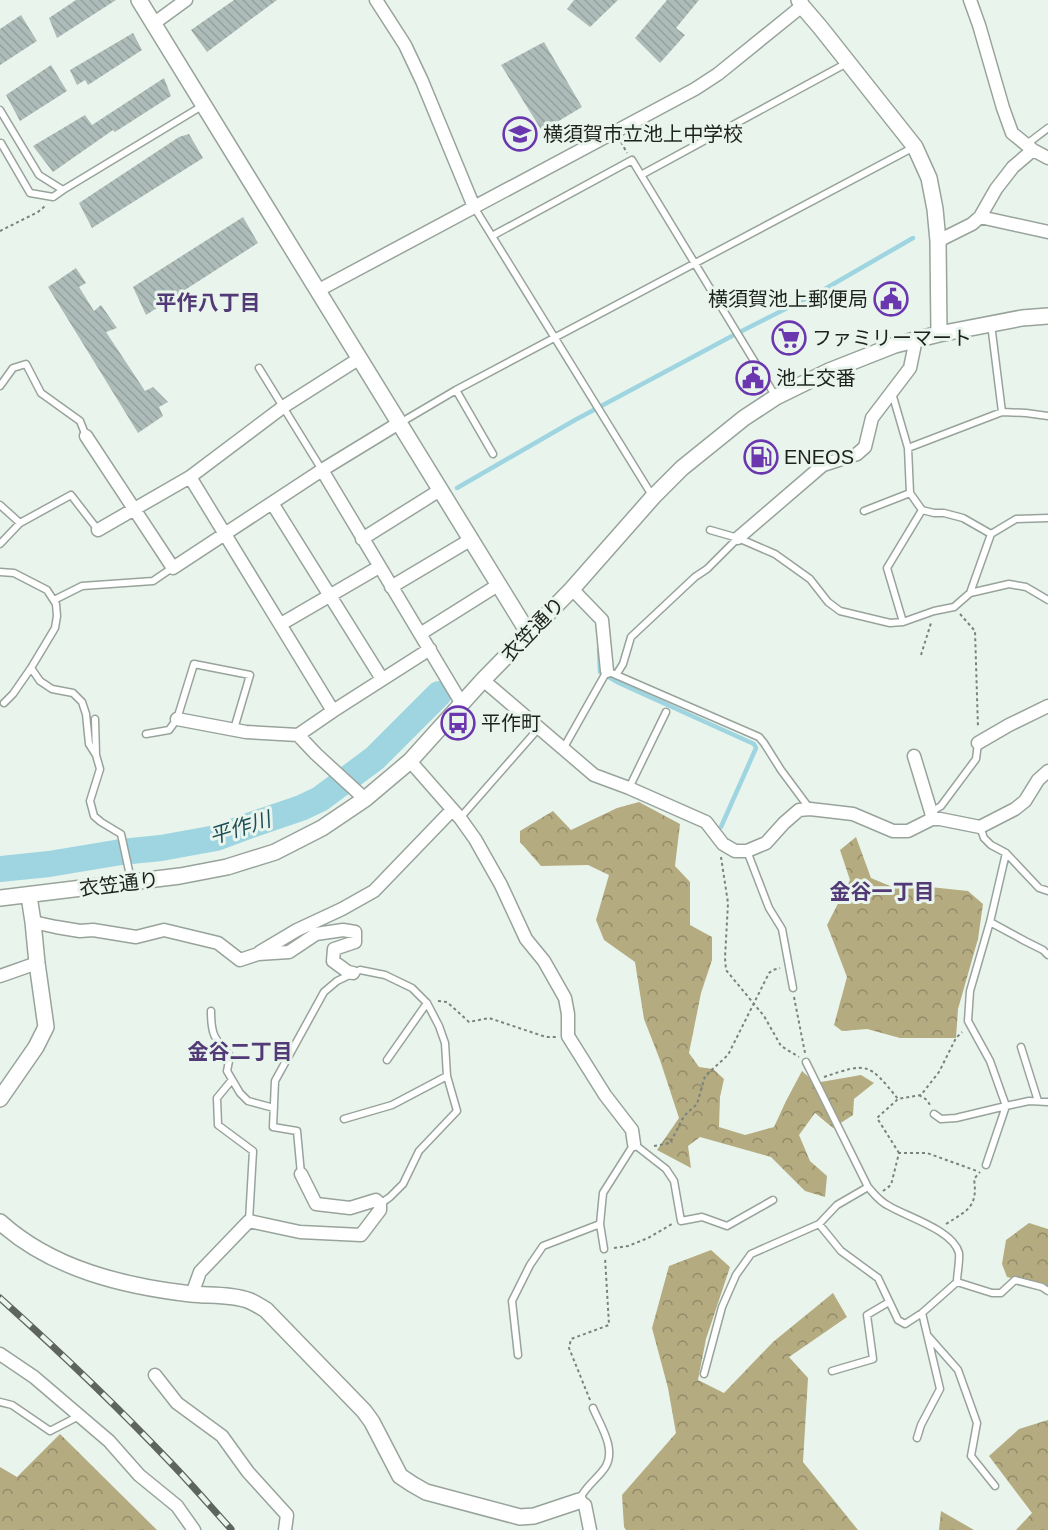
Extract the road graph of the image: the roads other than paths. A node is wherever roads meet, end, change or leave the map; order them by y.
1 (139, 0) edge
2 (186, 0) edge
3 (376, 0) edge
4 (970, 0) edge
5 (800, 3) edge
6 (153, 24) junction
7 (848, 62) junction
8 (204, 105) junction
9 (0, 110) edge
10 (1048, 128) edge
11 (1, 143) edge
12 (915, 147) junction
13 (1030, 148) junction
14 (1048, 158) edge
15 (641, 175) junction
16 (63, 190) junction
17 (474, 207) junction
18 (980, 217) junction
19 (1048, 232) edge
20 (492, 236) junction
21 (938, 241) junction
22 (694, 263) junction
23 (317, 291) junction
24 (1048, 316) edge
25 (991, 324) junction
26 (939, 334) junction
27 (554, 338) junction
28 (916, 339) junction
29 (360, 358) junction
30 (259, 368) dead end
31 (0, 386) edge
32 (456, 390) junction
33 (892, 393) junction
34 (776, 397) junction
35 (283, 407) junction
36 (1002, 412) junction
37 (1048, 416) edge
38 (399, 423) junction
39 (86, 436) joint
40 (908, 448) junction
41 (493, 454) dead end
42 (322, 470) junction
43 (190, 477) junction
44 (440, 490) junction
45 (910, 494) junction
46 (653, 497) junction
47 (272, 503) junction
48 (0, 505) edge
49 (134, 508) junction
50 (922, 510) junction
51 (864, 511) dead end
52 (1048, 518) edge
53 (20, 523) junction
54 (98, 530) joint
55 (710, 530) dead end
56 (226, 533) junction
57 (991, 534) junction
58 (738, 538) junction
59 (362, 539) junction
60 (470, 540) junction
61 (0, 544) edge
62 (380, 567) junction
63 (173, 568) junction
64 (0, 572) edge
65 (498, 585) junction
66 (391, 587) junction
67 (572, 589) junction
68 (970, 593) junction
69 (331, 595) junction
70 (54, 600) junction
71 (1048, 600) edge
72 (903, 622) junction
73 (281, 624) junction
74 (420, 634) junction
75 (529, 634) junction
76 (430, 650) junction
77 (32, 668) junction
78 (612, 673) junction
79 (382, 679) junction
80 (483, 680) junction
81 (4, 703) dead end
82 (462, 704) junction
83 (1048, 706) edge
84 (333, 711) junction
85 (666, 712) dead end
86 (94, 719) dead end
87 (177, 719) junction
88 (538, 729) junction
89 (234, 730) junction
90 (146, 734) dead end
91 (298, 735) junction
92 (978, 743) joint
93 (562, 749) junction
94 (96, 755) junction
95 (914, 756) dead end
96 (410, 761) junction
97 (1048, 771) edge
98 (629, 788) junction
99 (365, 799) junction
100 (810, 809) junction
101 (456, 814) junction
102 (931, 816) junction
103 (980, 827) junction
104 (747, 851) junction
105 (1006, 853) junction
106 (131, 882) junction
107 (1048, 891) edge
108 (29, 896) junction
109 (0, 898) edge
110 (33, 922) junction
111 (990, 922) junction
112 (258, 954) junction
113 (1048, 955) edge
114 (37, 963) junction
115 (353, 973) junction
116 (0, 976) edge
117 (793, 988) road end
118 (427, 1003) junction
119 (211, 1011) dead end
120 (1021, 1047) dead end
121 (387, 1060) dead end
122 (806, 1062) road end
123 (447, 1076) junction
124 (231, 1081) junction
125 (0, 1099) edge
126 (1038, 1101) junction
127 (1048, 1102) edge
128 (1006, 1106) junction
129 (274, 1108) junction
130 (934, 1114) road end
131 (344, 1119) dead end
132 (634, 1144) junction
133 (986, 1165) road end
134 (301, 1174) joint
135 (868, 1187) junction
136 (773, 1200) dead end
137 (380, 1204) junction
138 (249, 1221) junction
139 (0, 1222) edge
140 (600, 1224) junction
141 (819, 1224) junction
142 (604, 1249) road end
143 (957, 1282) junction
144 (1048, 1290) edge
145 (192, 1294) junction
146 (889, 1302) junction
147 (922, 1313) junction
148 (928, 1336) junction
149 (0, 1354) edge
150 (518, 1355) dead end
151 (832, 1371) dead end
152 (704, 1374) dead end
153 (155, 1375) dead end
154 (0, 1402) edge
155 (593, 1408) road end
156 (79, 1416) junction
157 (917, 1438) dead end
158 (995, 1486) dead end
159 (579, 1501) junction
160 (194, 1530) edge
161 (285, 1530) edge
162 (590, 1530) edge

1 - 6 street
2 - 6 street
3 - 17 street
4 - 13 street
5 - 7 street
5 - 17 street
6 - 8 street
7 - 12 street
7 - 15 lane
8 - 16 lane
8 - 23 street
9 - 16 lane
10 - 13 lane
11 - 16 lane
12 - 21 street
12 - 22 lane
13 - 14 street
13 - 18 street
15 - 20 lane
15 - 22 lane
17 - 20 lane
17 - 23 street
18 - 19 street
18 - 21 street
20 - 27 lane
21 - 26 street
22 - 27 lane
22 - 34 lane
23 - 29 street
24 - 25 street, 衣笠通り
25 - 26 street, 衣笠通り
25 - 36 lane
26 - 28 street, 衣笠通り
27 - 32 lane
27 - 46 lane
28 - 33 street
28 - 34 street, 衣笠通り
29 - 35 street
29 - 38 street
30 - 35 lane
31 - 39 lane
32 - 38 lane
32 - 41 lane
33 - 40 lane
33 - 58 street
34 - 46 street, 衣笠通り
35 - 42 lane
35 - 43 street
36 - 37 lane
36 - 40 lane
38 - 42 street
38 - 44 street
39 - 49 street
40 - 45 lane
42 - 47 street
42 - 59 street
43 - 49 street
43 - 56 street
44 - 59 street
44 - 60 street
45 - 50 lane
45 - 51 lane
46 - 67 street, 衣笠通り
47 - 56 street
47 - 69 street
48 - 53 lane
49 - 54 street
49 - 63 street
50 - 57 lane
50 - 72 lane
52 - 57 lane
53 - 54 lane
53 - 61 lane
55 - 58 lane
56 - 63 street
56 - 73 street
57 - 68 lane
58 - 72 lane
58 - 78 lane
59 - 62 street
60 - 65 street
60 - 66 street
62 - 66 street
62 - 69 street
63 - 70 lane
64 - 70 lane
65 - 74 street
65 - 75 street
66 - 74 street
67 - 75 street, 衣笠通り
67 - 78 street
68 - 71 lane
68 - 72 lane
69 - 73 street
69 - 79 street
70 - 77 lane
73 - 84 street
74 - 76 street
75 - 80 street, 衣笠通り
76 - 79 street
76 - 82 street
77 - 81 lane
77 - 94 lane
78 - 93 lane
78 - 100 lane
79 - 84 street
80 - 82 street, 衣笠通り
80 - 88 street
82 - 96 street, 衣笠通り
83 - 92 street
84 - 91 street
85 - 98 lane
86 - 94 lane
87 - 89 street
87 - 89 lane
87 - 90 lane
88 - 93 street
88 - 101 lane
89 - 91 street
91 - 99 street
92 - 102 lane
93 - 98 street
94 - 106 lane
95 - 102 street
96 - 99 street, 衣笠通り
96 - 101 street
97 - 103 street
98 - 104 street
99 - 106 street, 衣笠通り
100 - 102 street
100 - 104 street
101 - 112 street
101 - 132 street
102 - 103 street
103 - 105 lane
104 - 117 lane
105 - 107 lane
105 - 111 lane
106 - 108 street, 衣笠通り
108 - 109 street, 衣笠通り
108 - 110 street
110 - 112 street
110 - 114 street
111 - 113 lane
111 - 128 lane
112 - 115 street
114 - 116 street
114 - 125 street
115 - 118 lane
115 - 129 lane
118 - 121 lane
118 - 123 lane
119 - 124 lane
120 - 126 lane
122 - 135 lane
123 - 131 lane
123 - 137 lane
124 - 129 lane
124 - 138 lane
126 - 127 lane
126 - 128 lane
128 - 130 lane
128 - 133 lane
129 - 134 lane
132 - 136 lane
132 - 140 lane
134 - 137 street
135 - 141 lane
135 - 143 lane
137 - 138 street
138 - 145 street
139 - 145 street
140 - 142 lane
140 - 150 lane
141 - 146 lane
141 - 152 lane
143 - 144 lane
143 - 147 lane
145 - 159 street
146 - 147 lane
146 - 151 lane
147 - 148 lane
148 - 157 lane
148 - 158 lane
149 - 156 street
153 - 161 street
154 - 156 lane
155 - 159 lane
156 - 160 street
159 - 162 street

